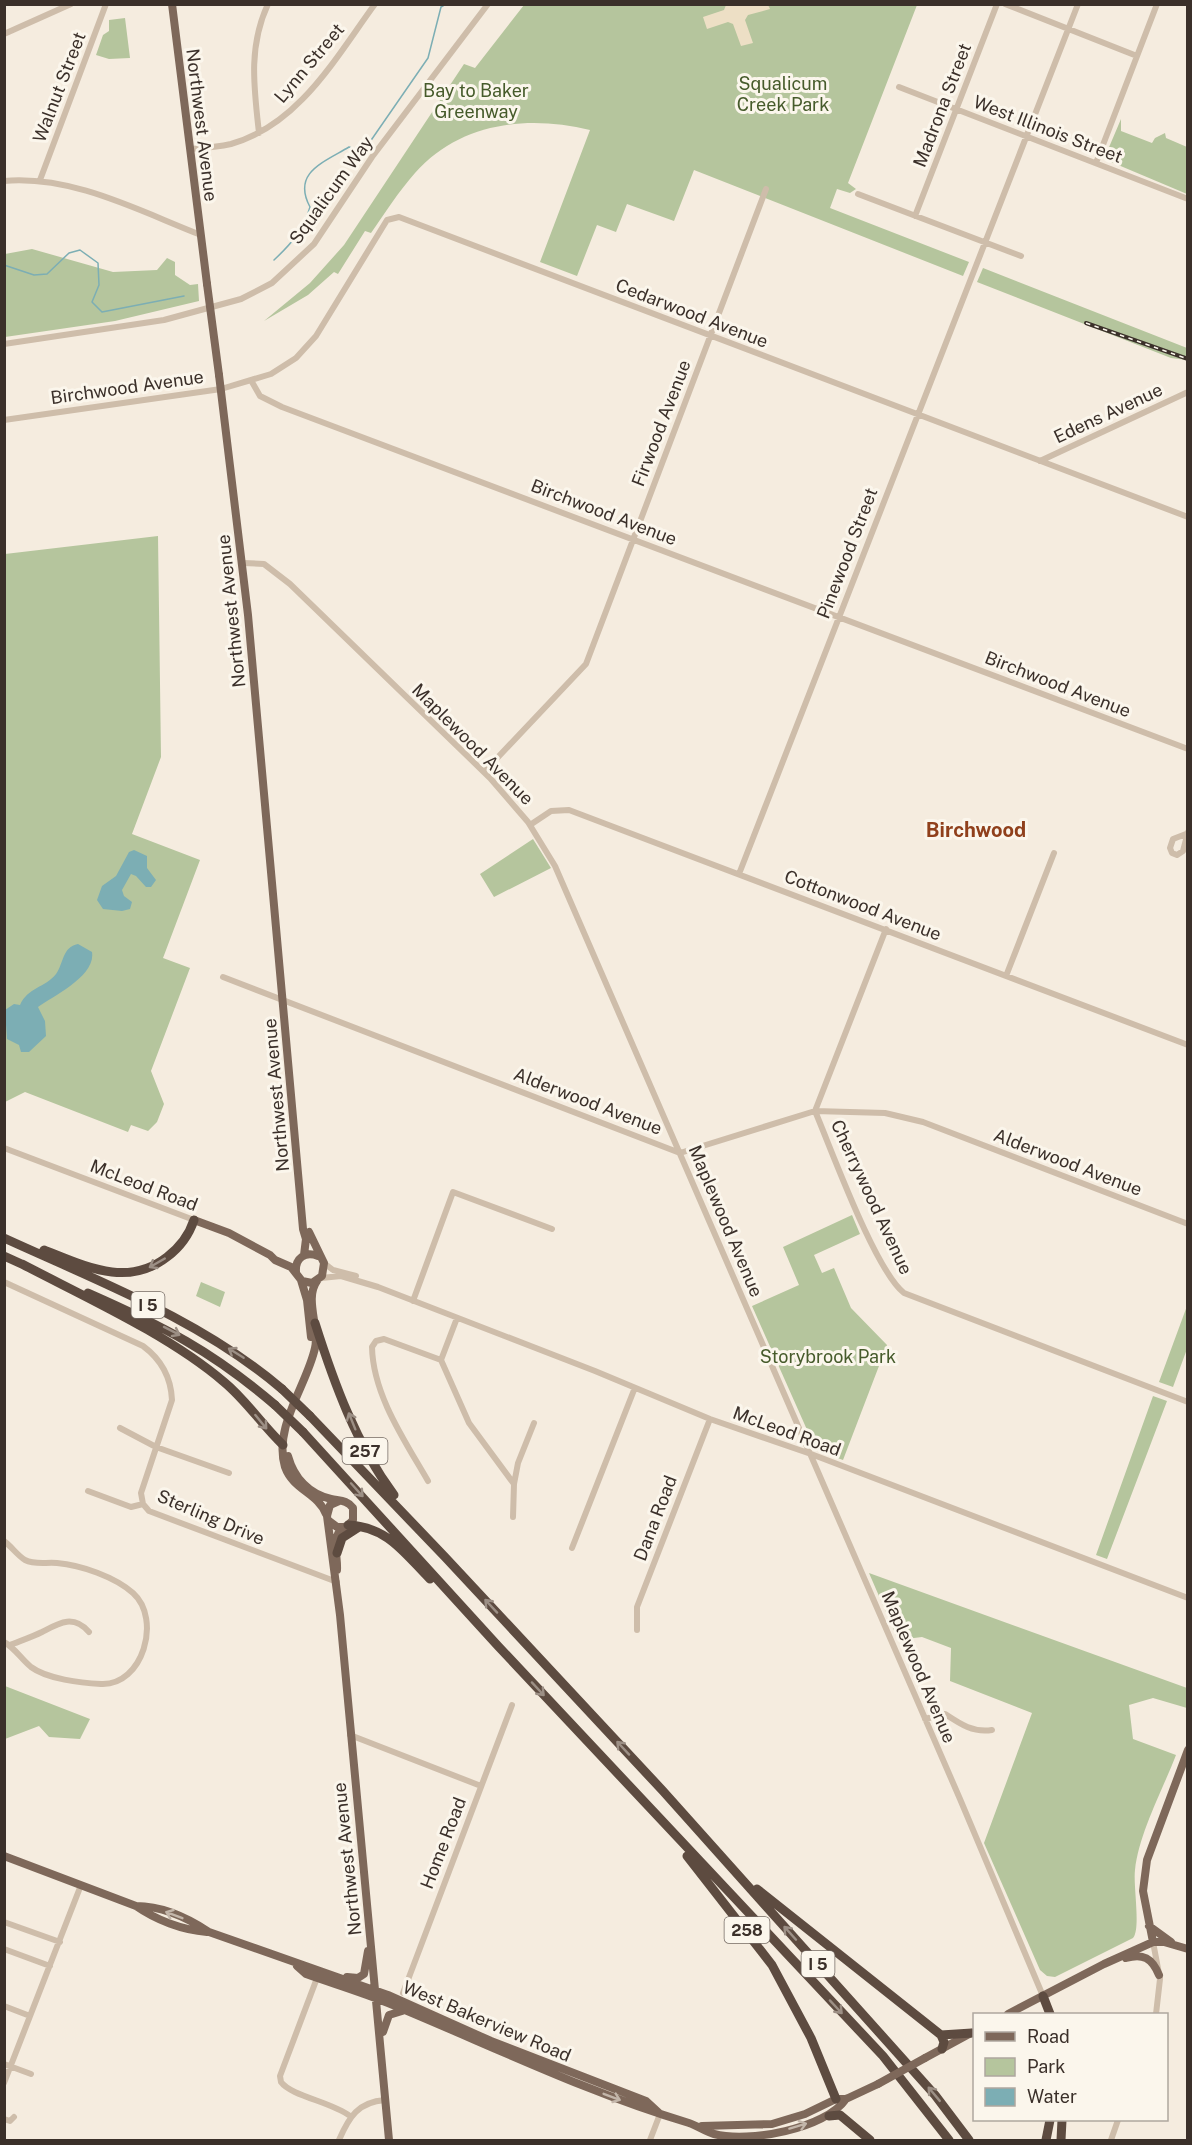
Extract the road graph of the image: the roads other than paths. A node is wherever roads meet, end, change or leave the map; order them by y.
1 (71, 4) edge
2 (106, 4) edge
3 (172, 4) edge
4 (268, 4) edge
5 (375, 4) edge
6 (488, 4) edge
7 (997, 4) edge
8 (1005, 4) edge
9 (1078, 4) edge
10 (1157, 4) edge
11 (1068, 30) junction
12 (4, 34) edge
13 (1137, 56) junction
14 (899, 87) dead end
15 (955, 110) junction
16 (259, 133) junction
17 (1026, 137) junction
18 (190, 149) junction
19 (1096, 164) junction
20 (40, 180) junction
21 (4, 181) edge
22 (766, 189) dead end
23 (858, 194) dead end
24 (1188, 199) edge
25 (915, 216) junction
26 (201, 235) junction
27 (984, 243) junction
28 (1021, 256) dead end
29 (711, 336) junction
30 (4, 344) edge
31 (252, 382) junction
32 (221, 389) junction
33 (1188, 392) edge
34 (918, 413) junction
35 (4, 420) edge
36 (1040, 461) junction
37 (1188, 517) edge
38 (633, 540) junction
39 (243, 564) junction
40 (838, 617) junction
41 (1188, 749) edge
42 (484, 772) junction
43 (530, 825) junction
44 (1054, 853) dead end
45 (738, 874) junction
46 (886, 929) junction
47 (1006, 976) junction
48 (223, 977) dead end
49 (282, 999) junction
50 (1188, 1046) edge
51 (815, 1111) junction
52 (4, 1148) edge
53 (680, 1152) junction
54 (303, 1217) junction
55 (194, 1220) junction
56 (1188, 1224) edge
57 (552, 1229) dead end
58 (4, 1236) edge
59 (270, 1255) junction
60 (4, 1256) edge
61 (302, 1256) junction
62 (321, 1260) junction
63 (22, 1264) junction
64 (298, 1276) junction
65 (319, 1280) junction
66 (4, 1282) edge
67 (378, 1287) junction
68 (413, 1301) junction
69 (457, 1318) junction
70 (315, 1323) junction
71 (314, 1353) junction
72 (441, 1360) junction
73 (634, 1390) junction
74 (1188, 1402) edge
75 (710, 1419) junction
76 (534, 1423) dead end
77 (288, 1424) junction
78 (120, 1428) dead end
79 (283, 1445) junction
80 (156, 1447) junction
81 (811, 1454) junction
82 (229, 1473) dead end
83 (428, 1481) dead end
84 (513, 1484) junction
85 (88, 1491) dead end
86 (339, 1500) junction
87 (144, 1504) junction
88 (513, 1517) dead end
89 (327, 1518) junction
90 (346, 1526) junction
91 (364, 1526) junction
92 (4, 1541) edge
93 (572, 1548) dead end
94 (337, 1553) junction
95 (446, 1557) junction
96 (336, 1578) junction
97 (1188, 1598) edge
98 (637, 1630) dead end
99 (89, 1632) dead end
100 (7, 1643) edge
101 (498, 1646) junction
102 (512, 1705) dead end
103 (925, 1719) junction
104 (992, 1730) dead end
105 (350, 1735) junction
106 (1188, 1750) edge
107 (481, 1786) junction
108 (663, 1791) junction
109 (638, 1796) junction
110 (4, 1856) edge
111 (81, 1885) junction
112 (4, 1922) edge
113 (1148, 1922) junction
114 (368, 1929) junction
115 (60, 1942) junction
116 (1153, 1942) junction
117 (1179, 1946) junction
118 (4, 1949) edge
119 (1188, 1950) edge
120 (1104, 1964) junction
121 (50, 1966) junction
122 (297, 1966) junction
123 (327, 1974) junction
124 (1159, 1975) junction
125 (317, 1977) junction
126 (403, 1993) dead end
127 (377, 1995) junction
128 (1042, 1996) junction
129 (4, 2006) edge
130 (411, 2013) junction
131 (1010, 2013) edge
132 (1048, 2013) edge
133 (1156, 2013) edge
134 (30, 2016) junction
135 (973, 2032) edge
136 (941, 2035) junction
137 (942, 2049) junction
138 (499, 2052) junction
139 (538, 2060) junction
140 (383, 2061) junction
141 (8, 2065) edge
142 (31, 2074) dead end
143 (4, 2083) edge
144 (836, 2099) junction
145 (846, 2099) junction
146 (385, 2100) junction
147 (660, 2114) junction
148 (350, 2116) junction
149 (829, 2116) junction
150 (14, 2117) dead end
151 (4, 2119) edge
152 (1050, 2121) edge
153 (1062, 2121) edge
154 (1118, 2121) edge
155 (701, 2127) junction
156 (773, 2137) edge
157 (339, 2140) edge
158 (389, 2140) edge
159 (650, 2140) edge
160 (870, 2140) edge
161 (949, 2140) edge
162 (969, 2140) edge
163 (1046, 2140) edge
164 (1061, 2140) edge
165 (1110, 2140) edge

1 - 12 street
2 - 20 street, Walnut Street
3 - 18 main road, Northwest Avenue
4 - 16 street
5 - 16 street, Lynn Street
6 - 30 street, Squalicum Way
7 - 15 street, Madrona Street
8 - 11 street
9 - 11 street, Pinewood Street
10 - 13 street
11 - 13 street
11 - 17 street, Pinewood Street
13 - 19 street
14 - 15 street, West Illinois Street
15 - 17 street, West Illinois Street
15 - 25 street, Madrona Street
16 - 18 street, Lynn Street
17 - 19 street, West Illinois Street
17 - 27 street, Pinewood Street
18 - 26 main road, Northwest Avenue
19 - 24 street, West Illinois Street
20 - 21 street
20 - 26 street
22 - 29 street, Firwood Avenue
23 - 25 street
25 - 27 street
26 - 32 main road, Northwest Avenue, bridge
27 - 28 street
27 - 34 street, Pinewood Street
29 - 31 street, Cedarwood Avenue
29 - 34 street, Cedarwood Avenue
29 - 38 street, Firwood Avenue
31 - 32 street, Birchwood Avenue
31 - 38 street, Birchwood Avenue
32 - 35 street, Birchwood Avenue
32 - 39 main road, Northwest Avenue
33 - 36 street, Edens Avenue
34 - 36 street, Cedarwood Avenue
34 - 40 street, Pinewood Street
36 - 37 street, Cedarwood Avenue
38 - 40 street, Birchwood Avenue
38 - 42 street, Firwood Avenue
39 - 42 street, Maplewood Avenue
39 - 49 main road, Northwest Avenue
40 - 41 street, Birchwood Avenue
40 - 45 street, Pinewood Street
42 - 43 street, Maplewood Avenue
43 - 45 street, Cottonwood Avenue
43 - 53 street, Maplewood Avenue
44 - 47 street
45 - 46 street, Cottonwood Avenue
46 - 47 street, Cottonwood Avenue
46 - 51 street, Cherrywood Avenue
47 - 50 street, Cottonwood Avenue
48 - 49 street, Alderwood Avenue
49 - 53 street, Alderwood Avenue
49 - 54 main road, Northwest Avenue
51 - 53 street, Alderwood Avenue
51 - 56 street, Alderwood Avenue
51 - 74 street, Cherrywood Avenue
52 - 55 street, McLeod Road
53 - 81 street, Maplewood Avenue
54 - 61 main road, Northwest Avenue
54 - 62 main road, Northwest Avenue
55 -> 58 highway
55 - 59 main road, McLeod Road
57 - 68 street
95 -> 58 highway, I 5, bridge
59 - 61 main road, McLeod Road
59 - 64 main road, McLeod Road
60 - 63 highway, I 5
61 - 62 main road
61 - 64 main road
62 - 65 main road
62 - 67 street, McLeod Road
63 -> 79 highway
63 -> 101 highway, I 5, bridge
64 - 65 main road
64 - 71 main road
65 - 67 street, McLeod Road
65 - 70 main road
66 - 80 street, Sterling Drive
67 - 68 street, McLeod Road
68 - 69 street, McLeod Road
69 - 72 street
69 - 73 street, McLeod Road
70 - 71 main road
95 -> 70 highway, 257
71 - 77 main road
72 - 83 street
72 - 84 street
73 - 75 street, McLeod Road
73 - 93 street
75 - 81 street, McLeod Road
75 - 98 street, Dana Road
76 - 84 street
77 - 79 main road
77 - 86 main road
78 - 80 street
79 - 89 main road
80 - 82 street
80 - 87 street, Sterling Drive
81 - 97 street, McLeod Road
81 - 103 street, Maplewood Avenue
84 - 88 street
85 - 87 street
86 - 89 main road
86 - 90 main road
87 - 96 street, Sterling Drive
89 - 90 main road
89 - 96 main road, Northwest Avenue
90 - 91 highway
90 - 94 main road, Northwest Avenue
91 - 94 highway
91 - 101 highway
92 - 100 street
94 - 96 main road, Northwest Avenue
108 -> 95 highway, I 5
96 - 105 main road, Northwest Avenue
99 - 100 street
101 -> 109 highway, I 5
102 - 107 street, Home Road
103 - 104 street
103 - 128 street, Maplewood Avenue
105 - 107 street
105 - 114 main road, Northwest Avenue
106 - 113 main road
107 - 126 street, Home Road
108 - 136 highway
162 -> 108 highway, I 5
109 - 144 highway, 258
109 -> 161 highway, I 5
110 - 111 main road, West Bakerview Road
111 - 115 street
111 - 122 main road, West Bakerview Road
112 - 115 street
113 - 116 main road
113 - 117 main road
114 - 123 main road
114 - 127 main road, Northwest Avenue
115 - 121 street
116 - 117 main road
116 - 120 main road
116 - 124 street
117 - 119 main road
118 - 121 street
120 - 124 main road
120 - 128 main road
121 - 134 street
122 - 123 main road, West Bakerview Road
122 - 125 main road, West Bakerview Road
123 - 127 main road, West Bakerview Road
124 - 133 street
125 - 127 main road, West Bakerview Road
125 - 148 street
127 - 130 main road, West Bakerview Road
127 - 139 main road, West Bakerview Road
127 - 140 main road, Northwest Avenue
128 - 131 main road
128 - 132 highway
129 - 134 street
130 - 138 main road, West Bakerview Road
130 - 140 main road
134 - 141 street
135 - 136 highway
135 - 137 main road, West Bakerview Road
136 - 137 highway
137 - 145 main road, West Bakerview Road, bridge
138 - 139 main road
138 -> 147 main road, West Bakerview Road
139 - 147 main road, West Bakerview Road
140 - 146 main road, Northwest Avenue
141 - 142 street
141 - 143 street
144 - 145 main road, West Bakerview Road
144 - 155 main road, West Bakerview Road
145 - 149 main road, West Bakerview Road
146 - 148 street
146 - 158 main road, Northwest Avenue
147 - 155 main road, West Bakerview Road
147 - 159 street
148 - 157 street
156 -> 149 main road, West Bakerview Road
149 - 160 highway
150 - 151 street
152 - 163 highway
153 - 164 highway
154 - 165 street
155 - 156 main road, West Bakerview Road

